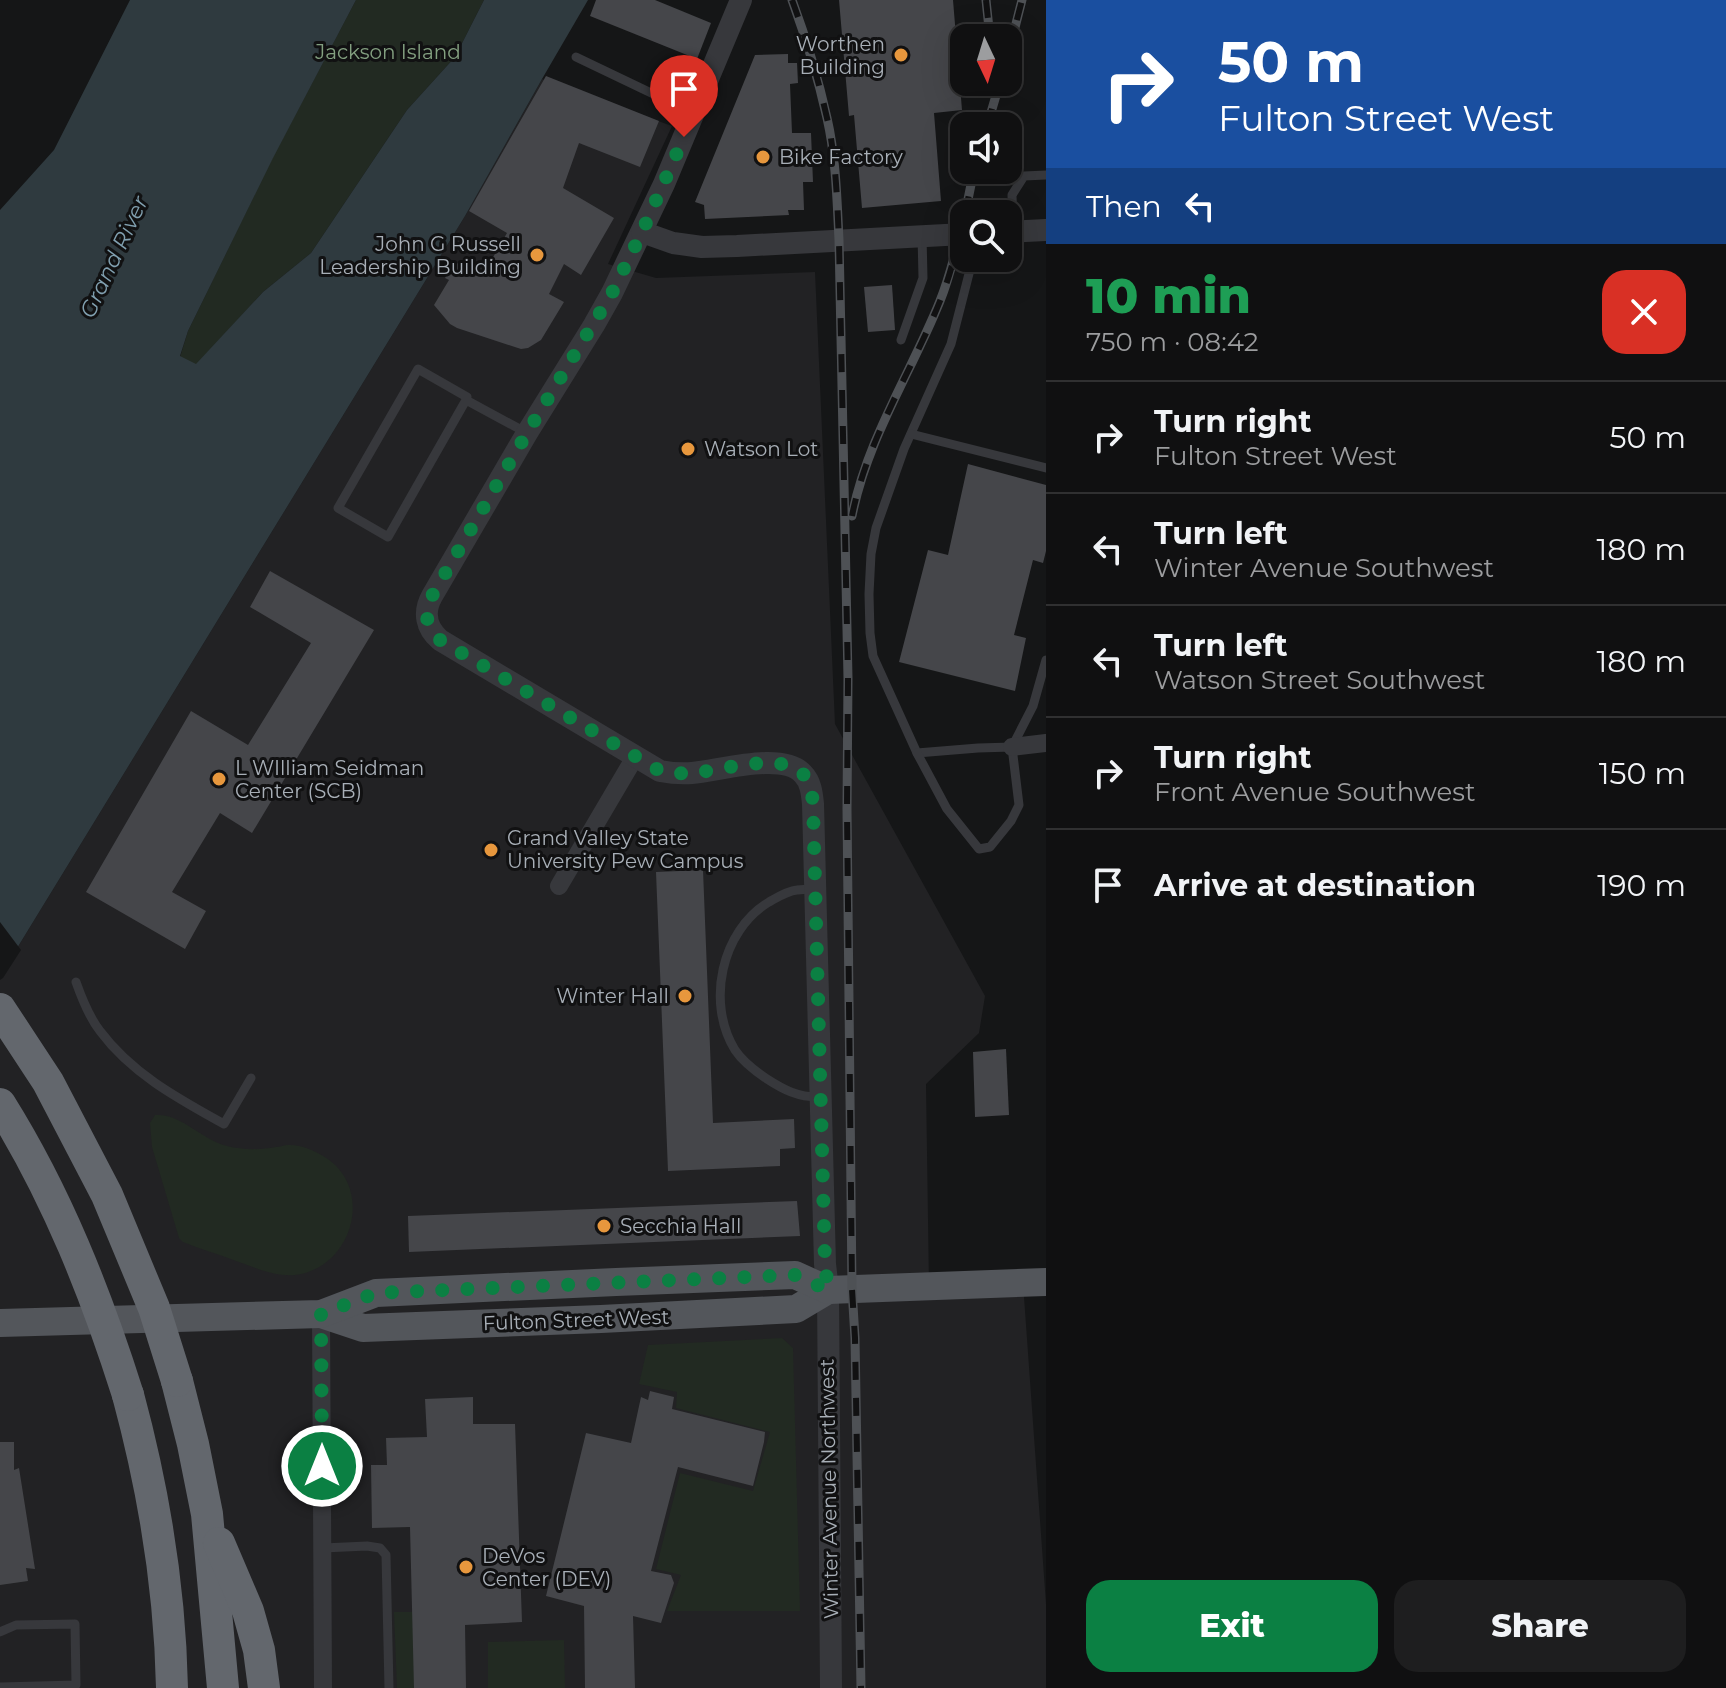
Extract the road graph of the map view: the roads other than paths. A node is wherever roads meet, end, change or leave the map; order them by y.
1 (741, 0) edge
2 (576, 57) dead end
3 (693, 113) junction
4 (1046, 175) edge
5 (1012, 200) edge
6 (1046, 230) edge
7 (1022, 231) edge
8 (642, 232) junction
9 (950, 234) edge
10 (922, 235) junction
11 (969, 272) edge
12 (901, 340) dead end
13 (466, 400) junction
14 (527, 433) junction
15 (911, 434) junction
16 (1046, 468) edge
17 (1046, 660) edge
18 (1046, 743) edge
19 (1012, 747) junction
20 (917, 753) junction
21 (635, 757) junction
22 (559, 886) dead end
23 (816, 890) junction
24 (76, 982) dead end
25 (0, 1009) edge
26 (251, 1078) dead end
27 (822, 1097) junction
28 (0, 1104) edge
29 (1046, 1282) edge
30 (828, 1290) junction
31 (321, 1314) junction
32 (0, 1323) edge
33 (207, 1514) junction
34 (323, 1548) junction
35 (0, 1632) edge
36 (0, 1687) edge
37 (172, 1688) edge
38 (223, 1688) edge
39 (264, 1688) edge
40 (323, 1688) edge
41 (389, 1688) edge
42 (831, 1688) edge

1 - 3 street
2 - 3 lane
3 - 8 street
4 - 5 lane
6 - 7 street
8 - 10 street
8 - 14 street
9 - 10 street
10 - 12 lane
11 - 15 lane
13 - 13 lane
13 - 14 lane
14 - 21 street
15 - 16 lane
15 - 20 lane
17 - 19 lane
18 - 19 street
19 - 20 lane
19 - 20 lane
21 - 22 street
21 - 23 street, Winter Avenue Northwest
23 - 27 street, Winter Avenue Northwest
23 - 27 lane
24 - 26 lane
25 - 33 highway, bridge
27 - 30 street, Winter Avenue Northwest
28 - 37 highway, bridge
29 - 30 main road, Fulton Street West
30 - 31 main road, Fulton Street West
30 - 42 street, Winter Avenue Northwest
31 - 32 main road, Fulton Street West
31 - 34 street
33 - 38 highway
33 - 39 highway
34 - 40 street
34 - 41 lane
35 - 36 lane

